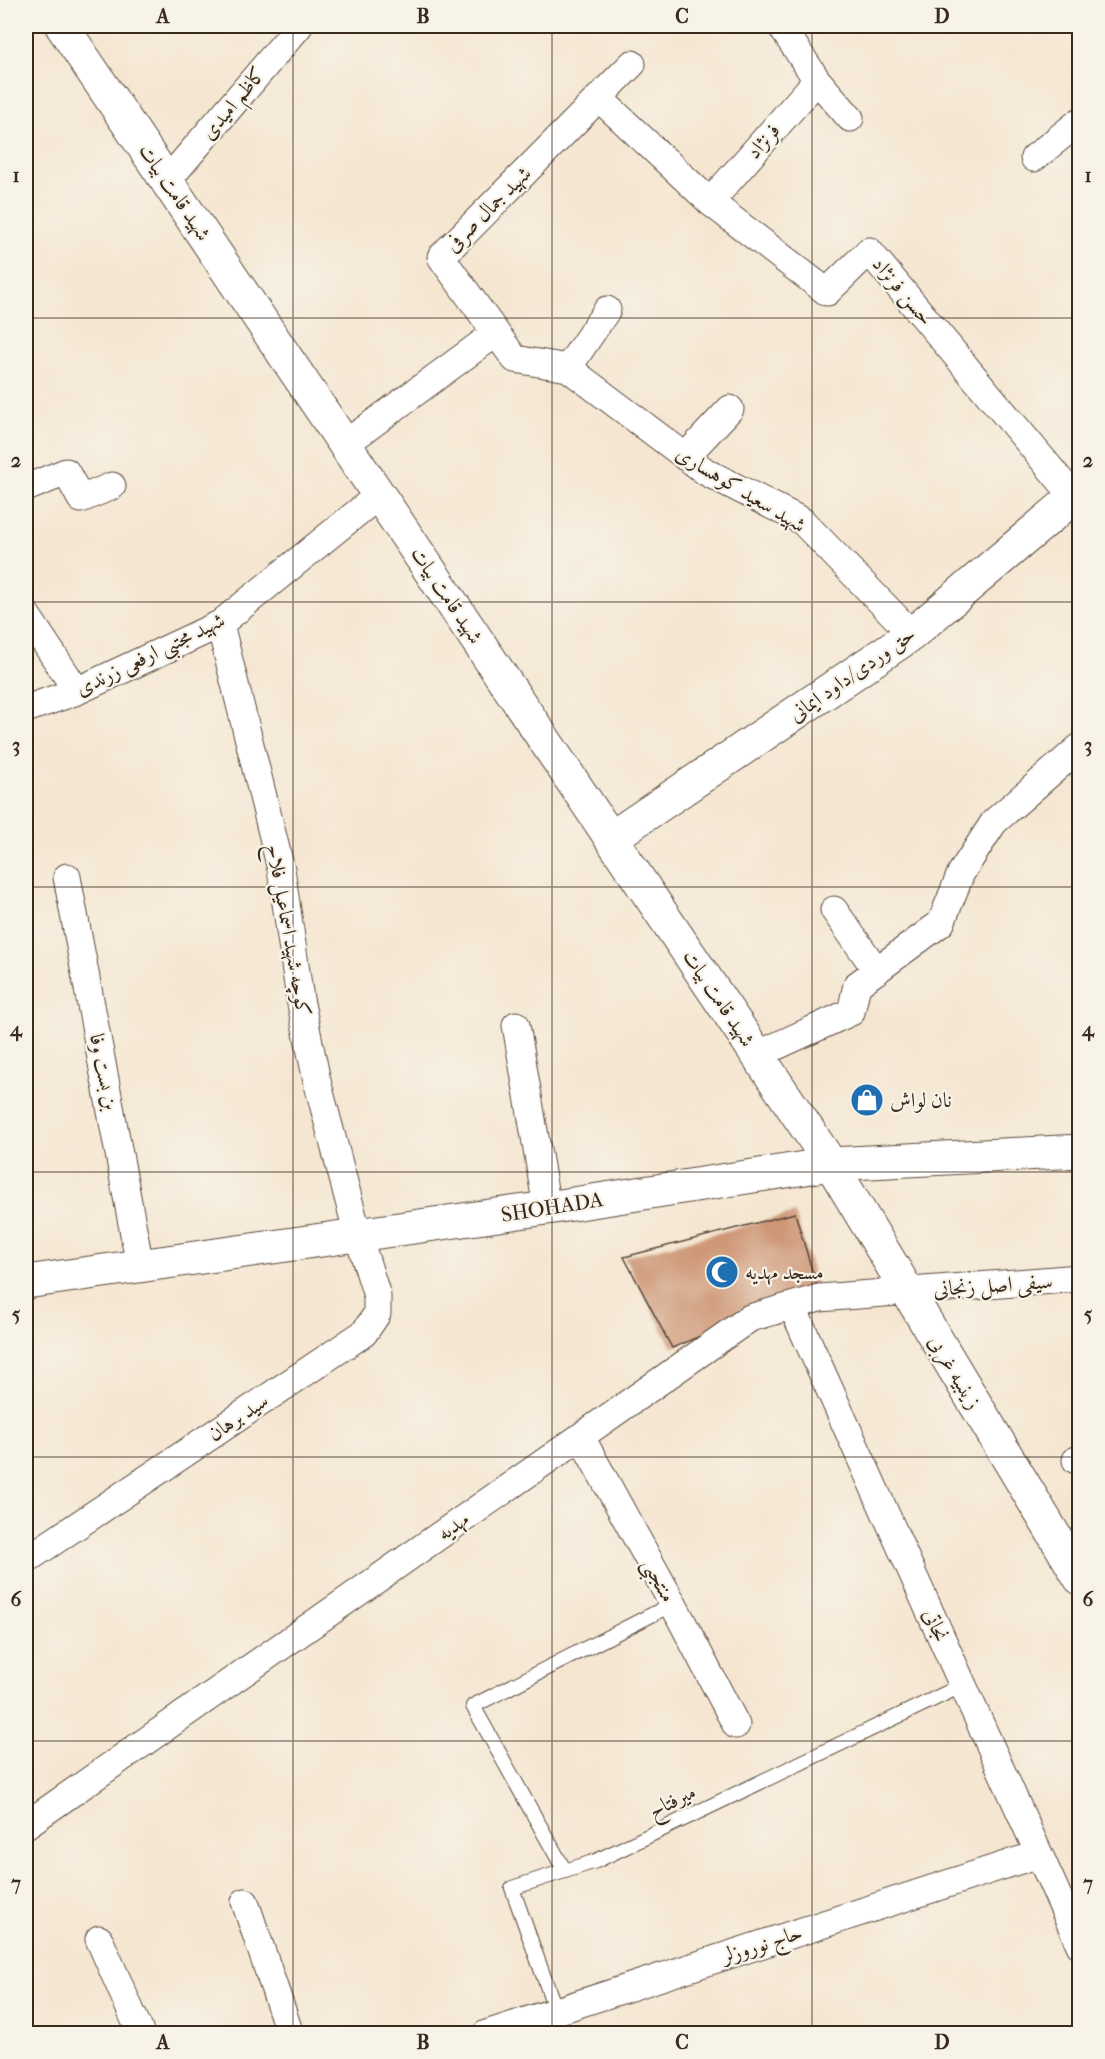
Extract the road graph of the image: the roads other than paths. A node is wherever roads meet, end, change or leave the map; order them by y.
1 (62, 26) edge
2 (299, 26) edge
3 (781, 26) edge
4 (632, 64) dead end
5 (817, 80) junction
6 (599, 98) junction
7 (850, 118) dead end
8 (1080, 121) edge
9 (1034, 158) dead end
10 (167, 181) junction
11 (710, 202) junction
12 (607, 310) dead end
13 (496, 333) junction
14 (568, 368) junction
15 (730, 409) dead end
16 (345, 444) junction
17 (685, 457) junction
18 (112, 486) dead end
19 (26, 488) edge
20 (379, 495) junction
21 (1078, 497) edge
22 (26, 614) edge
23 (220, 624) junction
24 (912, 634) junction
25 (77, 691) junction
26 (26, 709) edge
27 (1080, 747) edge
28 (611, 838) junction
29 (67, 877) dead end
30 (834, 910) dead end
31 (877, 971) junction
32 (516, 1024) dead end
33 (758, 1055) junction
34 (1080, 1151) edge
35 (831, 1164) junction
36 (547, 1208) junction
37 (358, 1235) junction
38 (140, 1266) junction
39 (1080, 1278) edge
40 (26, 1282) edge
41 (906, 1291) junction
42 (792, 1306) junction
43 (580, 1437) junction
44 (26, 1560) edge
45 (1080, 1578) edge
46 (673, 1605) junction
47 (963, 1685) junction
48 (735, 1725) dead end
49 (26, 1825) edge
50 (1039, 1854) junction
51 (565, 1871) junction
52 (245, 1902) dead end
53 (99, 1939) dead end
54 (1080, 1945) edge
55 (556, 2011) junction
56 (141, 2034) edge
57 (290, 2034) edge
58 (486, 2034) edge

1 - 10 main road, شهید قامت بیات
2 - 10 street, کاظم امیدی
3 - 5 street
4 - 6 street, شهید جمال صرفی
5 - 7 street
5 - 11 street, فرنژاد
6 - 11 street, حسن فرنژاد
6 - 13 street, شهید جمال صرفی
8 - 9 street
10 - 16 main road, شهید قامت بیات
11 - 21 street, حسن فرنژاد
12 - 14 street
13 - 14 street, شهید سعید کوهساری
13 - 16 street
14 - 17 street, شهید سعید کوهساری
15 - 17 street
16 - 20 main road, شهید قامت بیات
17 - 24 street, شهید سعید کوهساری
18 - 19 street
20 - 23 street, شهید مجتبی ارفعی زرندی
20 - 28 main road, شهید قامت بیات
21 - 24 main road, حق وردی/داود ایمانی
22 - 25 street
23 - 25 street, شهید مجتبی ارفعی زرندی
23 - 37 street, کوچه شهید اسماعیل فلاح
24 - 28 main road, حق وردی/داود ایمانی
25 - 26 street, شهید مجتبی ارفعی زرندی
27 - 31 street
28 - 33 main road, شهید قامت بیات
29 - 38 street, بن بست وفا
30 - 31 street
31 - 33 street
32 - 36 street
33 - 35 main road, شهید قامت بیات
34 - 35 main road, SHOHADA
35 - 36 main road, SHOHADA
35 - 41 main road, زینبیه غربی
36 - 37 main road, SHOHADA
37 - 38 main road, SHOHADA
37 - 44 street, سید برهان
38 - 40 main road, SHOHADA
39 - 41 street, سیفی اصل زنجانی
41 - 42 street, مهدیه
41 - 45 main road, زینبیه غربی
42 - 43 street, مهدیه
42 - 47 street, نجاتی
43 - 46 street, منتجبی
43 - 49 street, مهدیه
46 - 48 street, منتجبی
46 - 51 lane
47 - 50 street, نجاتی
47 - 51 lane, میرفتاح
50 - 54 street, نجاتی
50 - 55 street, حاج نوروزلر
51 - 55 lane, میرفتاح
52 - 57 street
53 - 56 street
55 - 58 street, حاج نوروزلر

